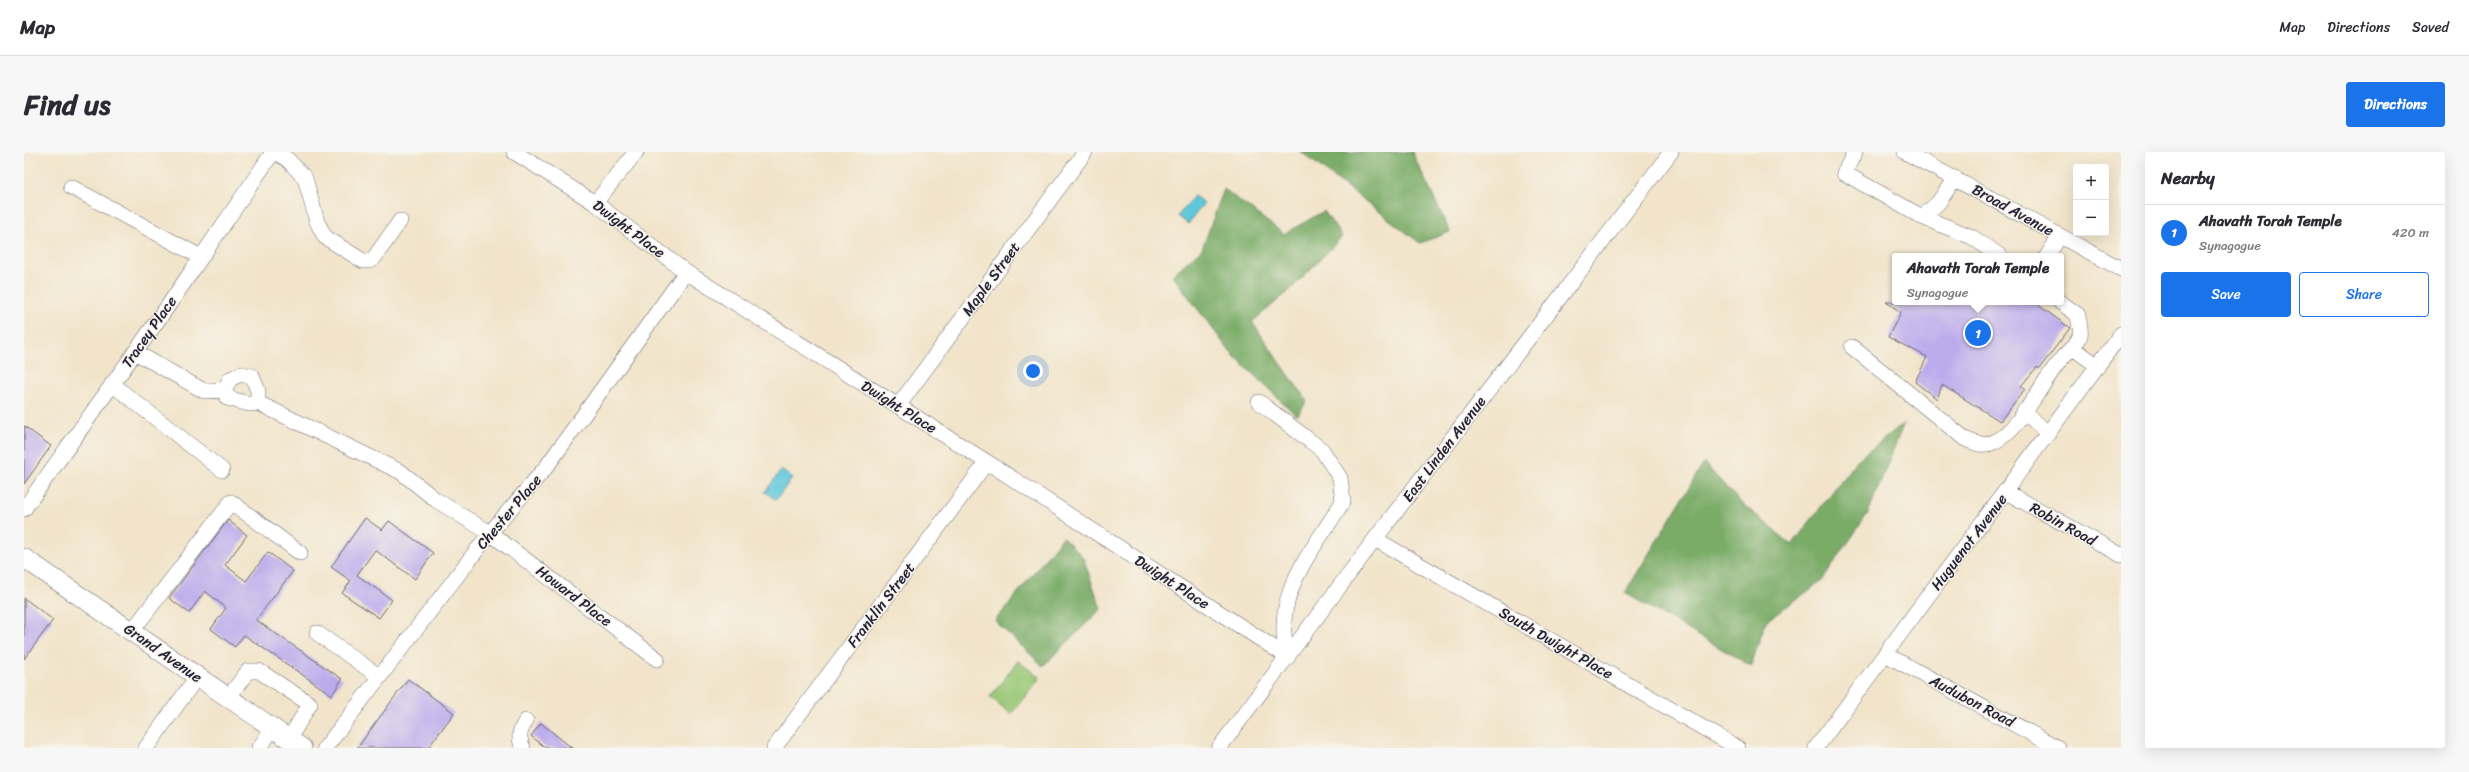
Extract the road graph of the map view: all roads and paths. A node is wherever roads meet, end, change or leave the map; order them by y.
1 (274, 152) edge
2 (514, 152) edge
3 (636, 152) edge
4 (1085, 152) edge
5 (1671, 152) edge
6 (1855, 152) edge
7 (1905, 152) edge
8 (1955, 178) junction
9 (71, 187) dead end
10 (595, 203) junction
11 (1922, 217) junction
12 (400, 221) dead end
13 (2060, 236) junction
14 (1996, 253) edge
15 (2049, 253) edge
16 (201, 257) junction
17 (2121, 269) edge
18 (686, 272) junction
19 (2064, 305) edge
20 (2121, 334) edge
21 (1852, 347) dead end
22 (2073, 348) junction
23 (135, 352) junction
24 (2098, 366) junction
25 (112, 384) junction
26 (226, 390) junction
27 (1259, 402) dead end
28 (258, 403) junction
29 (898, 406) junction
30 (2024, 412) junction
31 (2048, 434) junction
32 (987, 462) junction
33 (222, 470) dead end
34 (2006, 492) junction
35 (24, 509) edge
36 (490, 533) junction
37 (1375, 539) junction
38 (300, 553) dead end
39 (2121, 555) edge
40 (24, 558) edge
41 (132, 631) junction
42 (317, 634) dead end
43 (1885, 654) junction
44 (1288, 657) junction
45 (657, 659) dead end
46 (197, 677) junction
47 (380, 677) junction
48 (228, 698) junction
49 (526, 721) dead end
50 (293, 742) edge
51 (146, 748) edge
52 (259, 748) edge
53 (325, 748) edge
54 (523, 748) edge
55 (774, 748) edge
56 (1219, 748) edge
57 (1738, 748) edge
58 (1816, 748) edge
59 (2058, 748) edge

1 - 12 street
1 - 16 street, Tracey Place
2 - 10 street, Dwight Place
3 - 10 street
4 - 29 street, Maple Street
5 - 37 street, East Linden Avenue
6 - 11 street
7 - 8 street, Broad Avenue
8 - 11 street
8 - 13 street, Broad Avenue
9 - 16 street
10 - 18 street, Dwight Place
11 - 14 street
13 - 15 street
13 - 17 street, Broad Avenue
16 - 23 street, Tracey Place
18 - 29 street, Dwight Place
18 - 36 street, Chester Place
19 - 22 street
20 - 24 street, Huguenot Avenue
21 - 30 street
22 - 24 street
22 - 30 street
23 - 25 street, Tracey Place
23 - 26 street
24 - 31 street, Huguenot Avenue
25 - 33 street
25 - 35 street, Tracey Place
26 - 28 street
26 - 28 street
27 - 44 street
28 - 36 street, Howard Place
29 - 32 street, Dwight Place
30 - 31 street
31 - 34 street, Huguenot Avenue
32 - 44 street, Dwight Place
32 - 55 street, Franklin Street
34 - 39 street, Robin Road
34 - 43 street, Huguenot Avenue
36 - 45 street, Howard Place
36 - 47 street, Chester Place
37 - 44 street, East Linden Avenue
37 - 57 street, South Dwight Place
38 - 41 street
40 - 41 main road, Grand Avenue
41 - 46 main road, Grand Avenue
42 - 47 street
43 - 58 street, Huguenot Avenue
43 - 59 street, Audubon Road
44 - 56 street, East Linden Avenue
46 - 48 main road, Grand Avenue
46 - 51 street
47 - 53 street, Chester Place
48 - 50 main road, Grand Avenue
48 - 50 street
49 - 54 street
50 - 52 street

